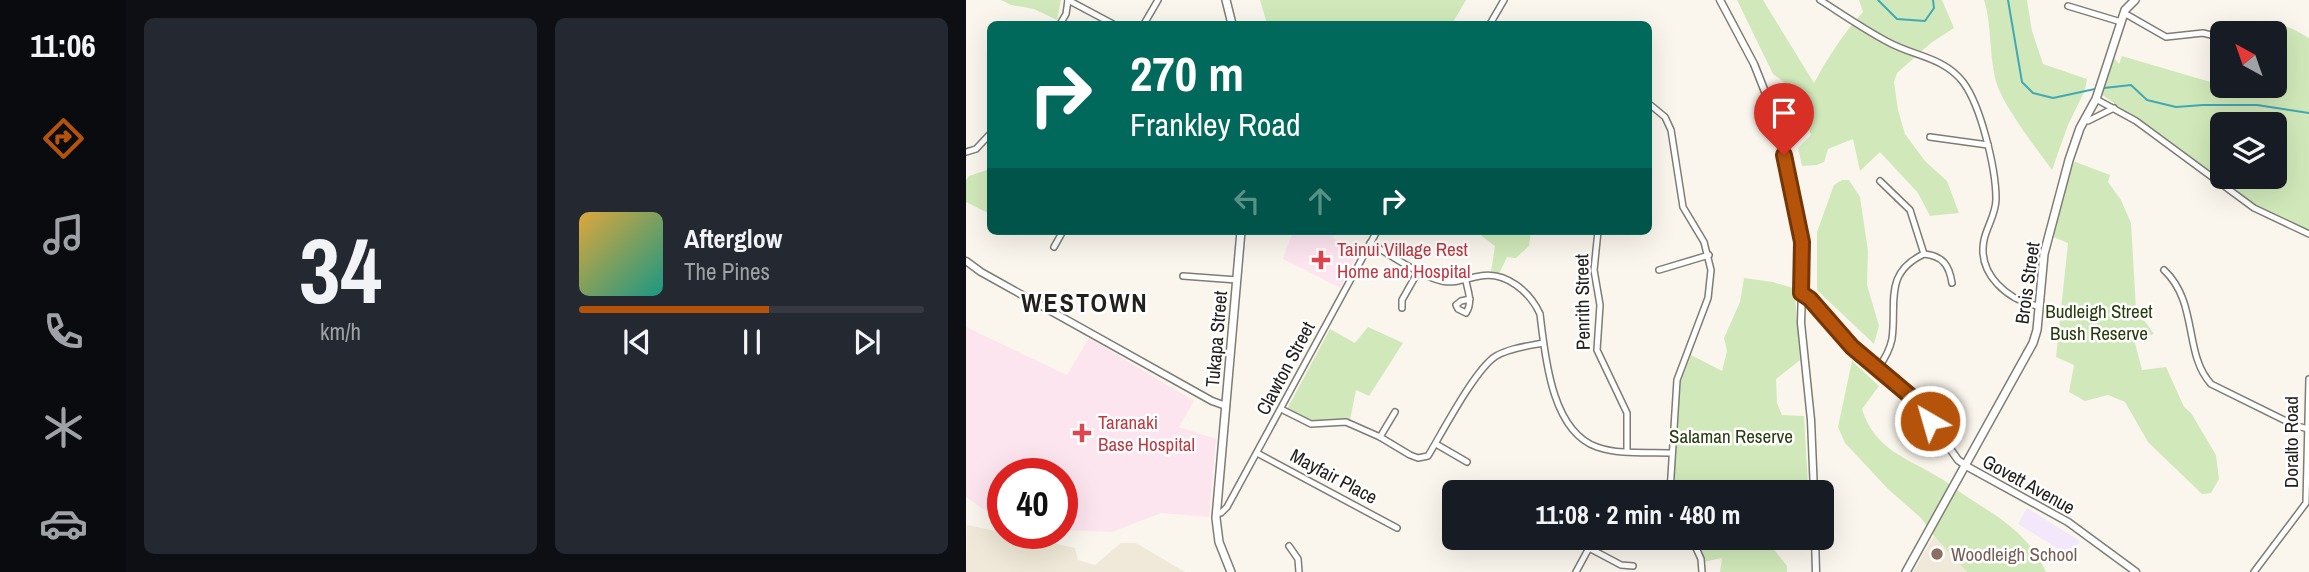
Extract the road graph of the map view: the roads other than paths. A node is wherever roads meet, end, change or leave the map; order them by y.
1 (1068, 0) edge
2 (1158, 0) edge
3 (1226, 0) edge
4 (1504, 0) edge
5 (1720, 0) edge
6 (1820, 0) edge
7 (2135, 0) edge
8 (2068, 6) dead end
9 (2124, 13) junction
10 (1062, 21) edge
11 (1107, 21) edge
12 (1146, 21) edge
13 (1231, 21) edge
14 (1492, 21) edge
15 (2121, 22) junction
16 (2210, 35) edge
17 (2098, 93) junction
18 (1652, 106) edge
19 (2114, 108) junction
20 (2086, 120) junction
21 (987, 137) edge
22 (1930, 137) dead end
23 (1988, 145) junction
24 (966, 152) edge
25 (1880, 181) dead end
26 (2309, 234) edge
27 (1061, 235) edge
28 (1241, 235) edge
29 (1375, 235) edge
30 (1598, 235) edge
31 (1370, 243) junction
32 (1054, 247) dead end
33 (1924, 254) junction
34 (1709, 255) junction
35 (966, 261) edge
36 (1659, 270) dead end
37 (2164, 270) dead end
38 (1419, 271) junction
39 (1183, 276) dead end
40 (1237, 281) junction
41 (1466, 281) junction
42 (1952, 283) dead end
43 (1801, 293) junction
44 (1470, 299) dead end
45 (2039, 306) junction
46 (1402, 308) dead end
47 (1543, 343) junction
48 (1878, 368) junction
49 (2309, 379) edge
50 (1226, 405) junction
51 (1281, 409) junction
52 (1395, 412) dead end
53 (2308, 429) edge
54 (1380, 437) junction
55 (2308, 443) edge
56 (1436, 444) junction
57 (1628, 450) junction
58 (1257, 453) junction
59 (1672, 453) junction
60 (1467, 462) dead end
61 (1965, 465) junction
62 (1671, 480) edge
63 (1814, 480) edge
64 (1216, 512) junction
65 (1397, 528) dead end
66 (1289, 546) dead end
67 (1588, 550) edge
68 (1593, 550) edge
69 (1696, 550) edge
70 (1815, 550) edge
71 (1633, 566) dead end
72 (1231, 572) edge
73 (1299, 572) edge
74 (1576, 572) edge
75 (1702, 572) edge
76 (1816, 572) edge
77 (1906, 572) edge
78 (2136, 572) edge
79 (2254, 572) edge

1 - 10 street
1 - 11 street
2 - 12 street
3 - 13 main road
4 - 14 street
5 - 43 street
6 - 23 street
7 - 9 main road
8 - 15 street
9 - 15 main road, Brois Street
9 - 16 street
15 - 17 main road, Brois Street
17 - 19 street
17 - 20 main road, Brois Street
18 - 34 street
19 - 20 street
19 - 26 street
20 - 45 main road, Brois Street
21 - 24 street
22 - 23 street
23 - 45 street
25 - 33 street
27 - 32 street
28 - 40 main road, Tukapa Street
29 - 31 street, Clawton Street
30 - 57 street, Penrith Street
31 - 38 street
31 - 51 street, Clawton Street
33 - 42 street
33 - 48 street
34 - 36 street
34 - 59 street
35 - 50 street
37 - 53 street
38 - 41 street
38 - 46 street
39 - 40 street
40 - 50 main road, Tukapa Street
41 - 44 street
41 - 47 street
43 - 48 street, Govett Avenue
43 - 63 street
45 - 61 main road, Brois Street
47 - 56 street
47 - 57 street
48 - 61 street, Govett Avenue
49 - 53 street, Doralto Road
50 - 64 main road, Tukapa Street
51 - 54 street
51 - 58 street, Clawton Street
52 - 54 street
53 - 55 street, Doralto Road
54 - 56 street
55 - 79 street, Doralto Road
56 - 60 street
57 - 59 street
58 - 64 street, Clawton Street
58 - 65 street, Mayfair Place
59 - 62 street
61 - 77 main road, Brois Street
61 - 78 street, Govett Avenue
64 - 72 main road, Tukapa Street
66 - 73 street
67 - 74 street
68 - 71 street
69 - 75 street
70 - 76 street

